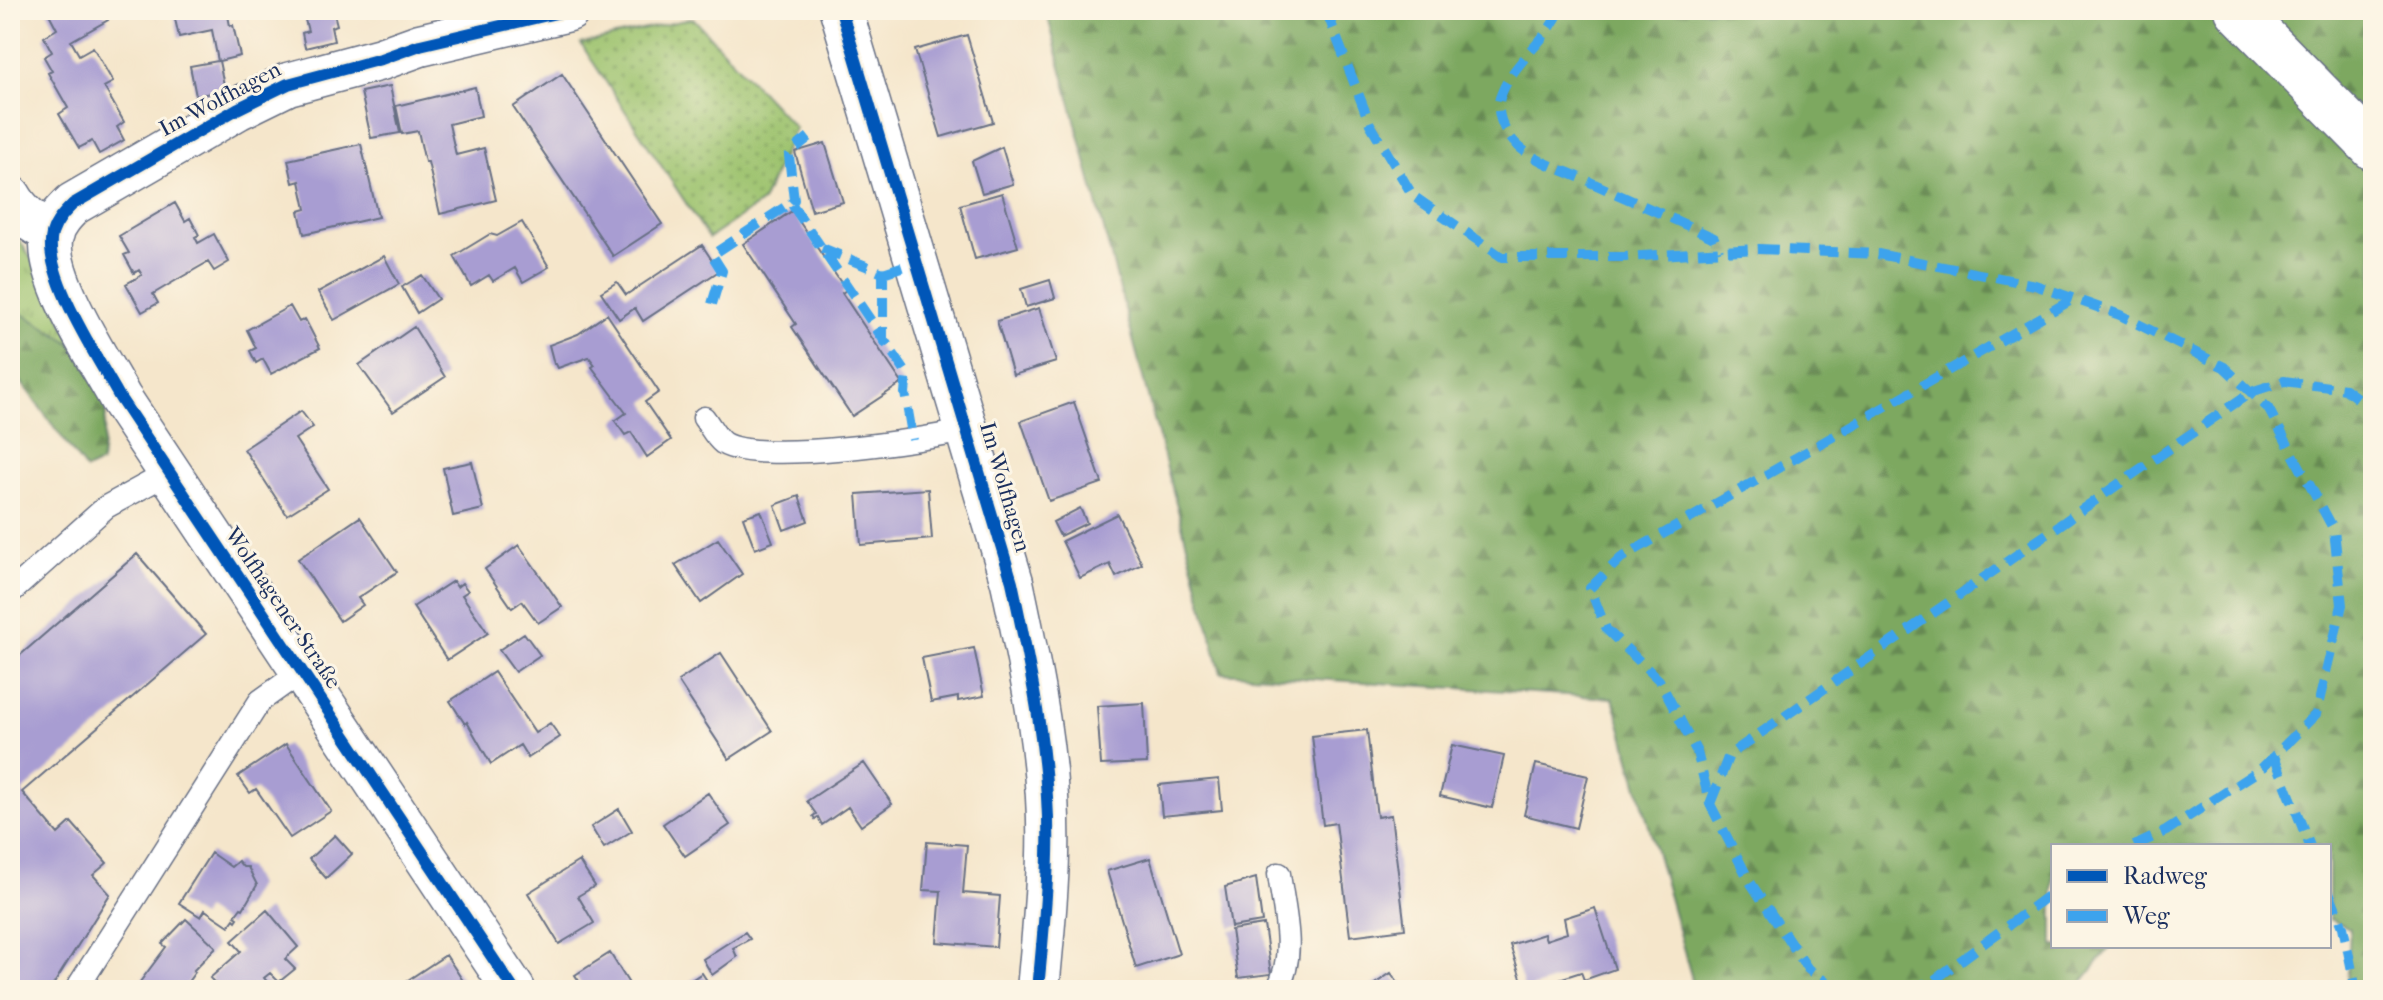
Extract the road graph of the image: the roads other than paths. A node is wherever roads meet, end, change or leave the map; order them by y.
1 (569, 10) edge
2 (841, 10) edge
3 (2237, 10) edge
4 (2373, 148) edge
5 (10, 196) edge
6 (53, 233) junction
7 (704, 418) dead end
8 (968, 430) junction
9 (168, 473) junction
10 (10, 593) edge
11 (302, 671) junction
12 (1279, 874) dead end
13 (76, 990) edge
14 (514, 990) edge
15 (1038, 990) edge
16 (1277, 990) edge

1 - 6 street, Im Wolfhagen
2 - 8 street, Im Wolfhagen
3 - 4 main road
5 - 6 street
6 - 9 street, Wolfhagener Straße
7 - 8 lane
8 - 15 street, Im Wolfhagen
9 - 10 lane
9 - 11 street, Wolfhagener Straße
11 - 13 lane
11 - 14 street, Wolfhagener Straße
12 - 16 lane

